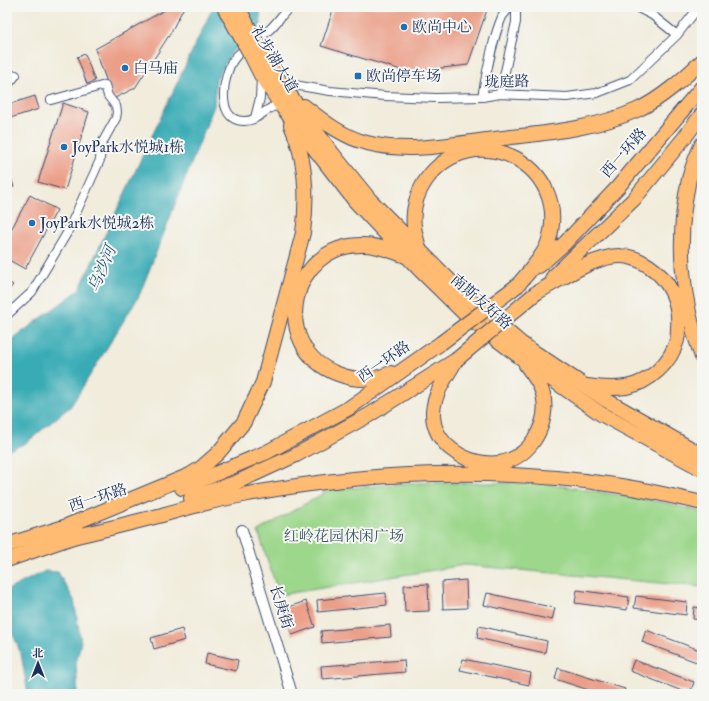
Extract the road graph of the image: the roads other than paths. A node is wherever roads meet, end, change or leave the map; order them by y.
1 (224, 7) edge
2 (238, 7) edge
3 (290, 7) edge
4 (509, 7) edge
5 (516, 7) edge
6 (636, 7) edge
7 (699, 7) edge
8 (677, 35) junction
9 (256, 53) junction
10 (702, 61) edge
11 (16, 76) dead end
12 (261, 76) junction
13 (281, 83) junction
14 (7, 86) edge
15 (702, 87) edge
16 (500, 94) junction
17 (290, 95) junction
18 (482, 97) junction
19 (51, 100) dead end
20 (283, 108) junction
21 (702, 114) edge
22 (255, 118) junction
23 (702, 144) edge
24 (414, 255) junction
25 (518, 285) junction
26 (536, 293) junction
27 (7, 315) edge
28 (441, 343) junction
29 (520, 357) junction
30 (702, 357) edge
31 (456, 360) junction
32 (585, 386) junction
33 (702, 455) edge
34 (702, 469) edge
35 (702, 503) edge
36 (242, 530) dead end
37 (68, 532) junction
38 (7, 545) edge
39 (7, 560) edge
40 (292, 694) edge

1 - 9 highway, 礼步湖大道, bridge
2 - 9 highway, 礼步湖大道, bridge
3 - 22 street
4 - 18 street
5 - 16 street
6 - 8 street
7 - 8 street, 珑庭路
8 - 16 street, 珑庭路
9 - 12 highway, 礼步湖大道
9 - 13 highway, 礼步湖大道
10 - 17 highway
11 - 14 street
12 - 20 highway, 礼步湖大道
12 - 22 street
13 - 17 highway, 礼步湖大道
13 - 18 street, 珑庭路
15 - 25 highway, 西一环路
16 - 18 street, 珑庭路
17 - 24 highway, 南斯友好路
19 - 27 street
20 - 22 street
20 - 24 highway, 南斯友好路
20 - 37 highway
21 - 26 highway, 西一环路
23 - 30 highway
24 - 25 highway
24 - 28 highway
24 - 29 highway, 南斯友好路
24 - 32 highway, 南斯友好路
25 - 28 highway, 西一环路, bridge
26 - 31 highway, 西一环路, bridge
26 - 32 highway
28 - 37 highway, 西一环路
29 - 31 highway
29 - 34 highway, 南斯友好路
31 - 37 highway, 西一环路
32 - 33 highway, 南斯友好路
35 - 37 highway
36 - 40 street, 长庚街
37 - 38 highway, 西一环路
37 - 39 highway, 西一环路

